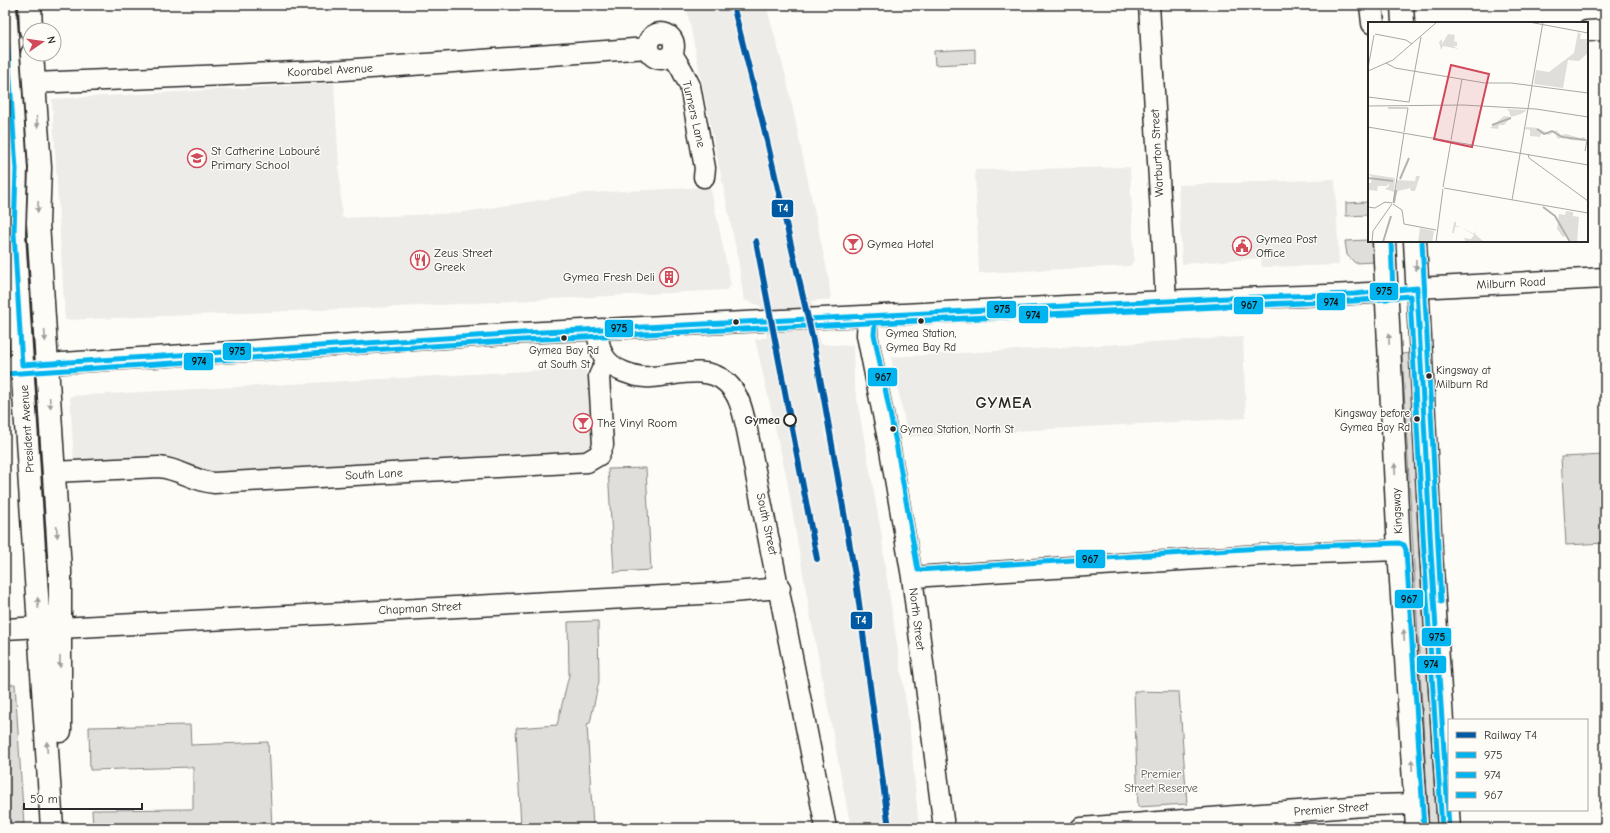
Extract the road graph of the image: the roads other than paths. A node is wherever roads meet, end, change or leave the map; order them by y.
1 (30, 5) edge
2 (1149, 5) edge
3 (1372, 5) edge
4 (1402, 5) edge
5 (5, 7) edge
6 (31, 22) edge
7 (1372, 22) edge
8 (1403, 22) edge
9 (1605, 30) edge
10 (1588, 31) edge
11 (672, 54) joint
12 (33, 62) edge
13 (34, 83) junction
14 (11, 84) junction
15 (704, 177) dead end
16 (1384, 242) edge
17 (1415, 242) edge
18 (1605, 278) edge
19 (1417, 288) junction
20 (1386, 292) junction
21 (1166, 301) junction
22 (868, 316) junction
23 (597, 329) junction
24 (606, 361) junction
25 (47, 364) junction
26 (13, 366) edge
27 (53, 472) junction
28 (1399, 550) junction
29 (912, 577) junction
30 (780, 588) junction
31 (50, 628) junction
32 (5, 629) edge
33 (1414, 804) junction
34 (52, 828) edge
35 (66, 828) edge
36 (826, 828) edge
37 (944, 828) edge
38 (1081, 828) edge
39 (1416, 828) edge
40 (1449, 828) edge

1 - 6 main road
2 - 21 street, Warburton Street
3 - 7 main road
4 - 8 main road
5 - 14 main road, President Avenue
9 - 10 street
11 - 13 street, Koorabel Avenue
11 - 15 street, Turners Lane
12 - 13 main road, President Avenue
13 - 14 main road, Koorabel Avenue
13 -> 25 main road, President Avenue
14 - 26 main road, President Avenue
16 - 20 main road, Kingsway
17 -> 19 main road
18 - 19 street, Milburn Road
19 - 20 main road
19 - 40 main road
20 - 21 street
28 -> 20 main road, Kingsway
21 - 22 street
22 - 23 street
22 - 29 street, North Street
23 - 24 street
23 - 25 street
24 - 27 street, South Lane
24 - 30 street, South Street
25 - 26 main road
25 -> 27 main road, President Avenue
31 -> 26 main road, President Avenue
27 -> 31 main road, President Avenue
28 - 29 street
33 -> 28 main road, Kingsway
29 - 37 street, North Street
30 - 31 street, Chapman Street
30 - 36 street, South Street
31 - 32 street, Chapman Street
34 -> 31 main road, President Avenue
31 -> 35 main road, President Avenue
33 - 38 street, Premier Street
33 - 39 main road, Kingsway

